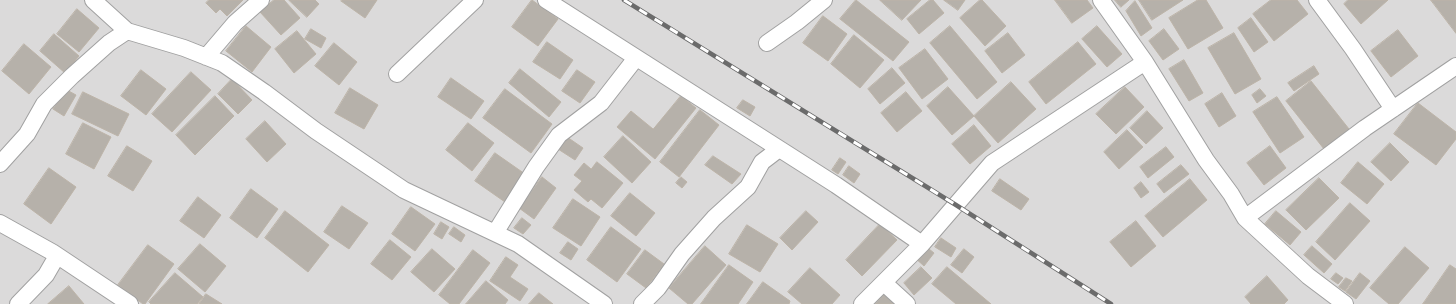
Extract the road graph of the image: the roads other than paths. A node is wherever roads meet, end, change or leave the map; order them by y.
1 (93, 0) edge
2 (261, 0) edge
3 (475, 0) edge
4 (546, 0) edge
5 (824, 0) edge
6 (1101, 0) edge
7 (1317, 0) edge
8 (127, 30) junction
9 (767, 44) dead end
10 (206, 57) junction
11 (636, 58) junction
12 (1144, 62) junction
13 (1456, 66) edge
14 (397, 74) dead end
15 (1394, 109) junction
16 (779, 149) junction
17 (0, 164) edge
18 (1245, 218) junction
19 (0, 223) edge
20 (495, 233) junction
21 (922, 244) junction
22 (57, 256) junction
23 (884, 283) junction
24 (18, 304) edge
25 (130, 304) edge
26 (604, 304) edge
27 (642, 304) edge
28 (862, 304) edge
29 (908, 304) edge
30 (1345, 304) edge

1 - 8 street
2 - 10 street
3 - 14 street
4 - 11 street
5 - 9 street
6 - 12 street
7 - 15 street
8 - 10 street
8 - 17 street
10 - 20 street
11 - 16 street
11 - 20 street
12 - 18 street
12 - 21 street
13 - 15 street
15 - 18 street
16 - 21 street
16 - 27 street
18 - 30 street
19 - 22 street
20 - 26 street
21 - 23 street
22 - 24 street
22 - 25 street
23 - 28 street
23 - 29 street

